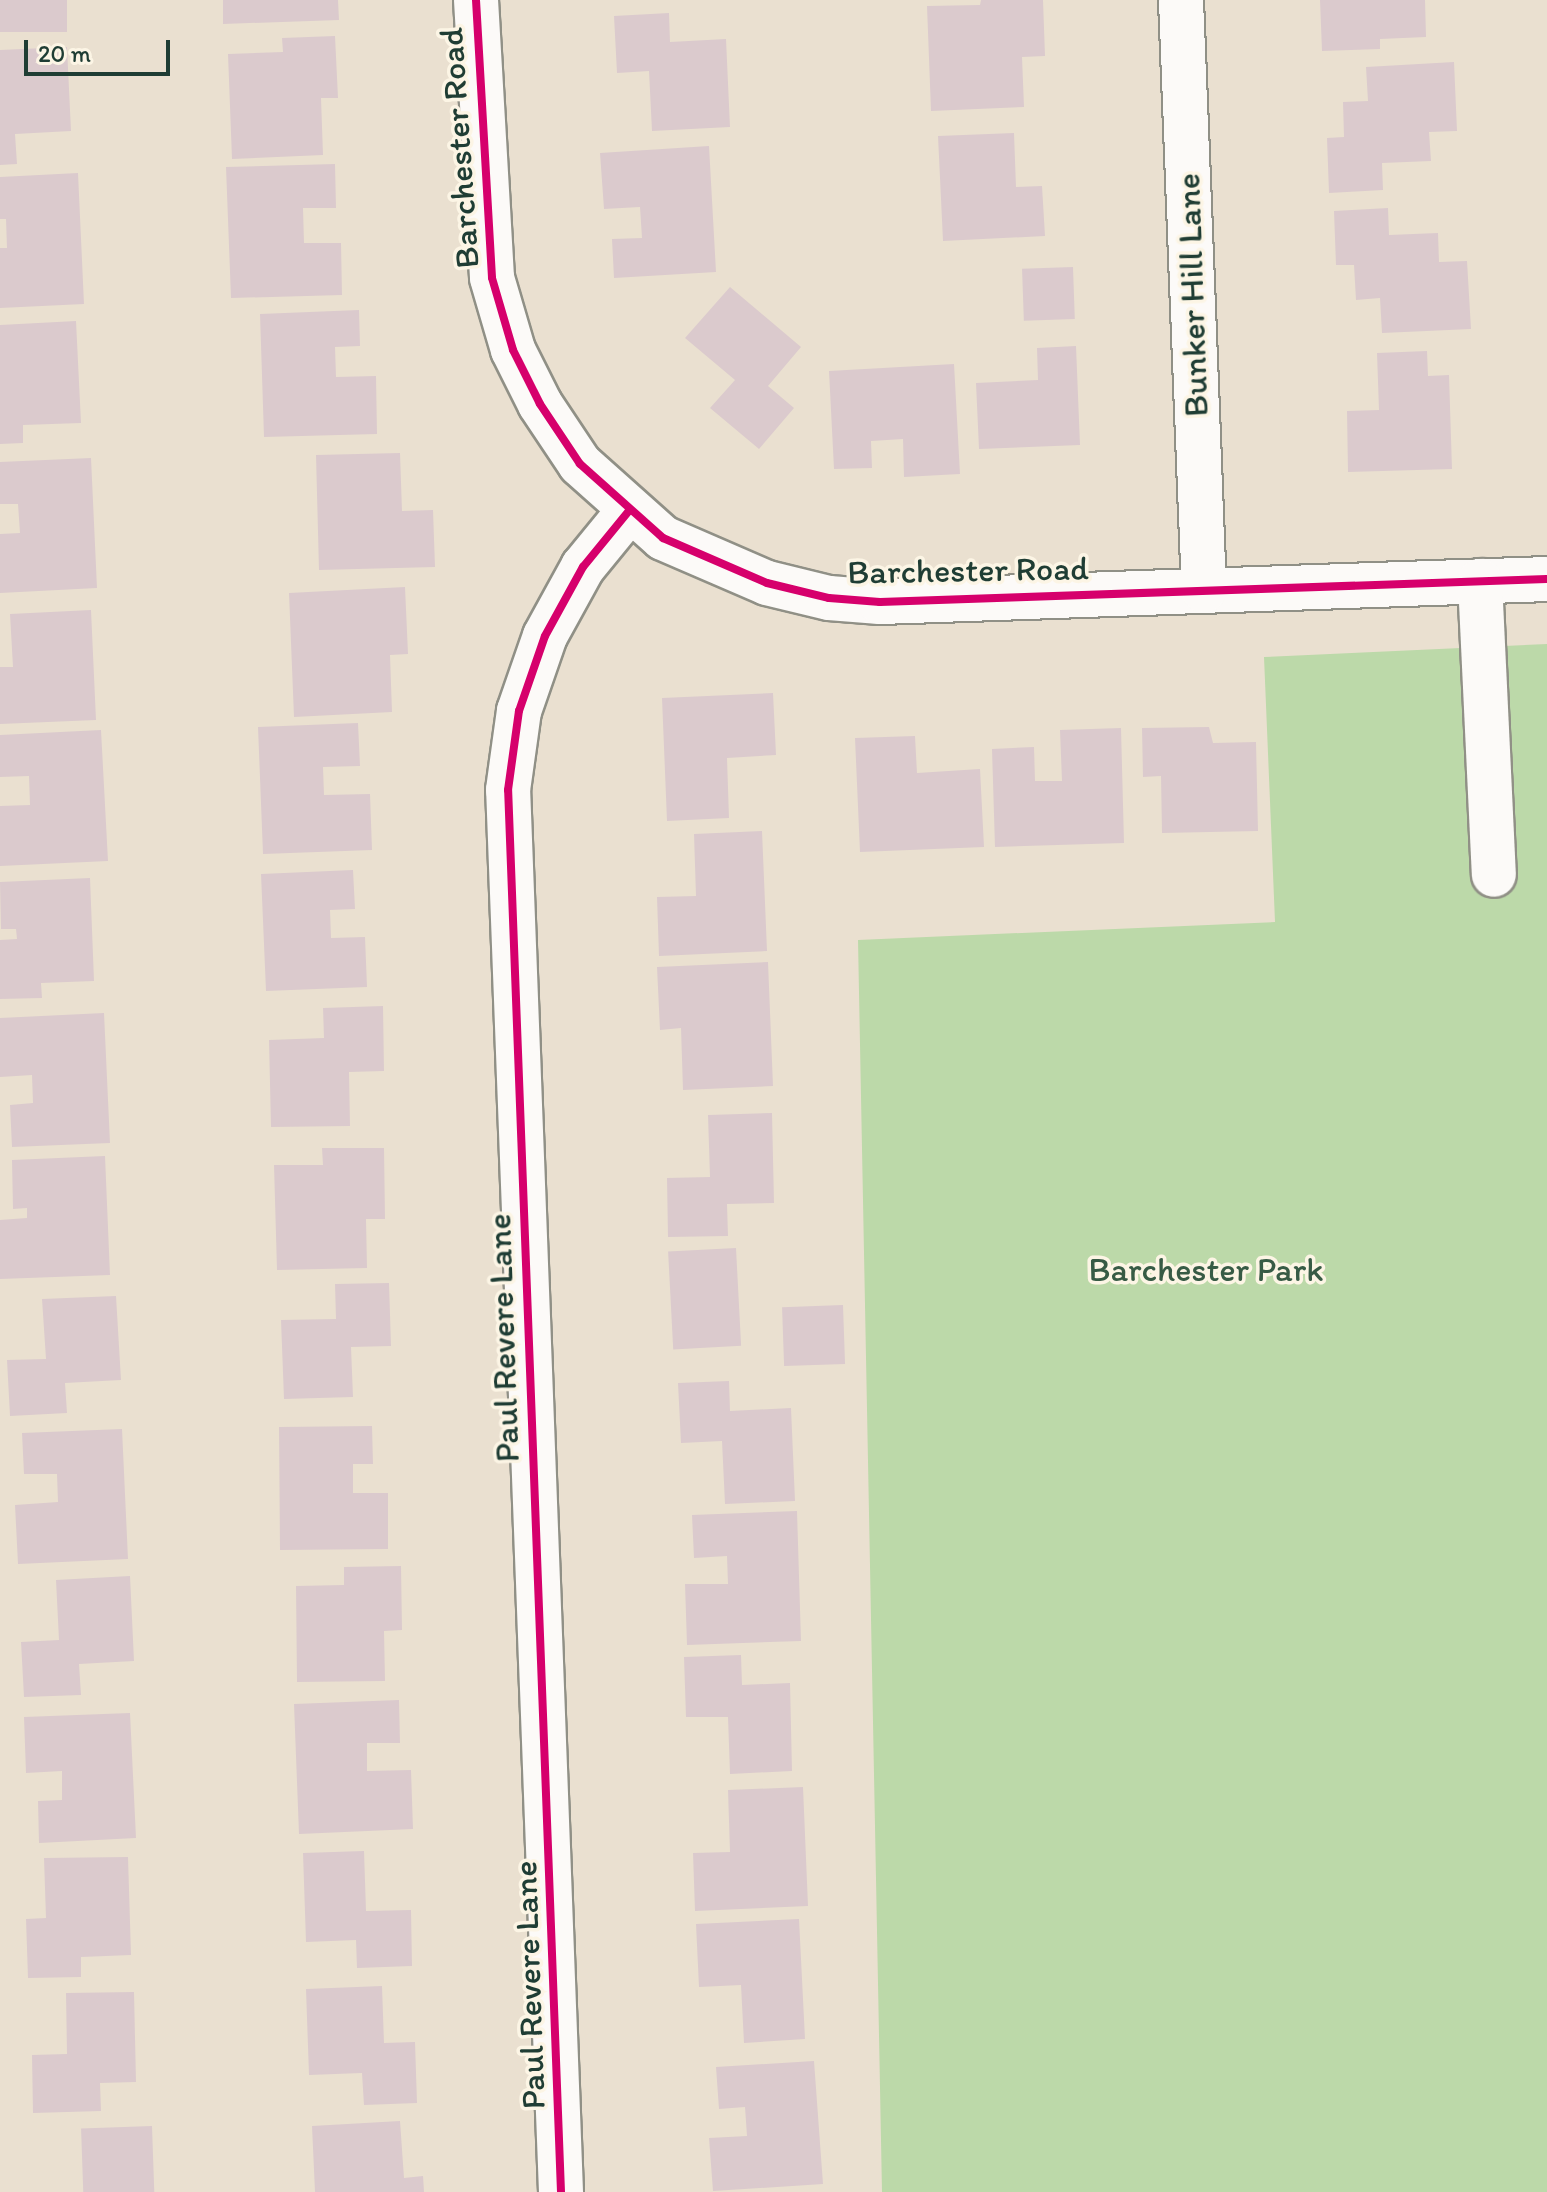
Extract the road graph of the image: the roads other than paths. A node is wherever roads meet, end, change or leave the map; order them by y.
1 (476, 0) edge
2 (1181, 0) edge
3 (628, 512) junction
4 (1547, 579) edge
5 (1480, 581) junction
6 (1204, 591) junction
7 (1494, 875) dead end
8 (561, 2192) edge

1 - 3 street, Barchester Road
2 - 6 street, Bunker Hill Lane
3 - 6 street, Barchester Road
3 - 8 street, Paul Revere Lane
4 - 5 street, Barchester Road
5 - 6 street, Barchester Road
5 - 7 street

